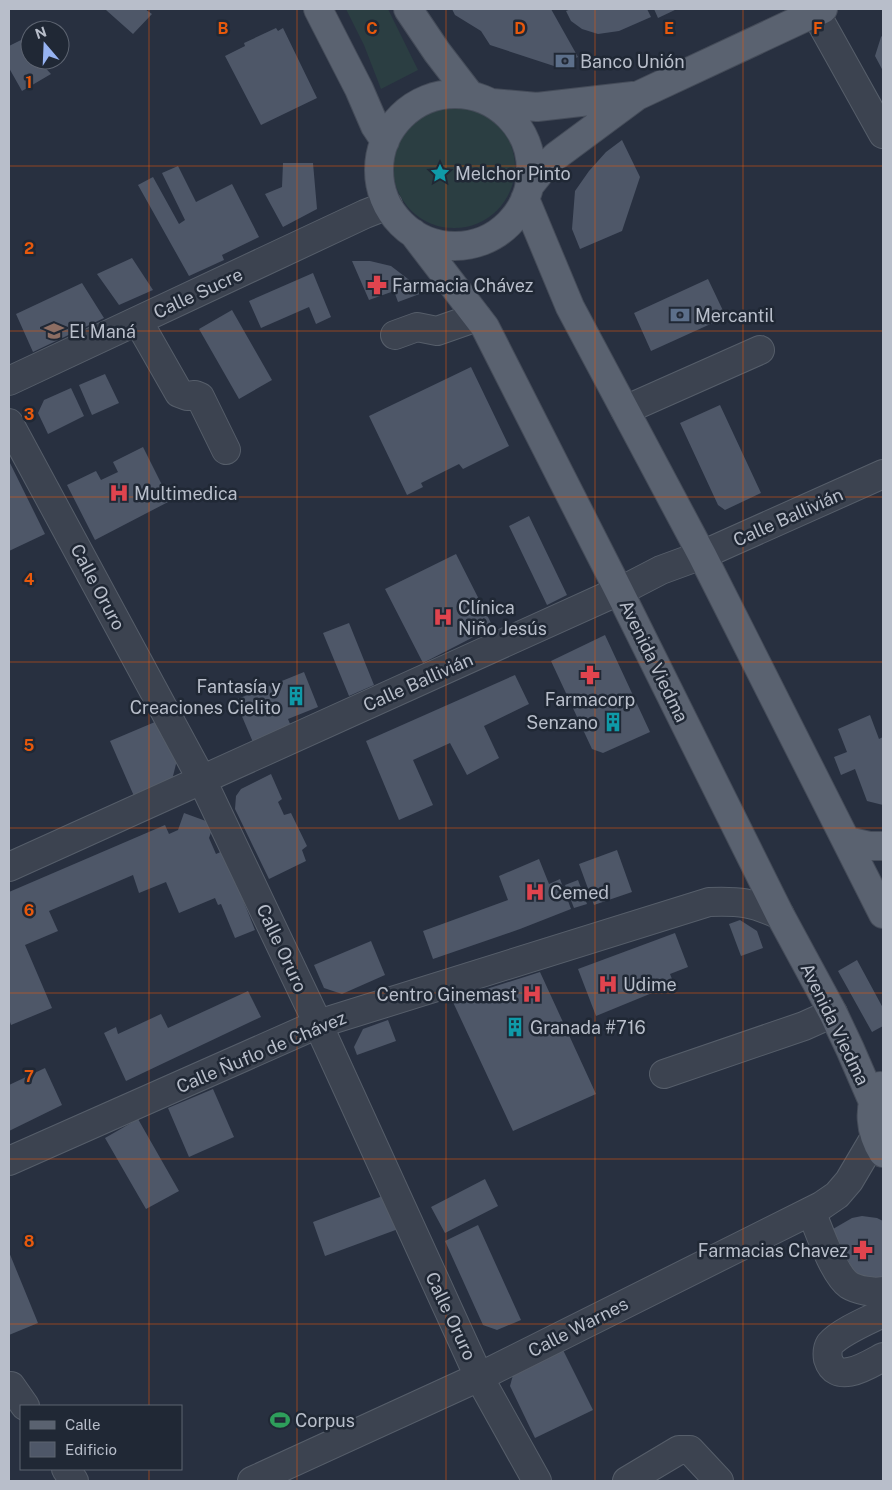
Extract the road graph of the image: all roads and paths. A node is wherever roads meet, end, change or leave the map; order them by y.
1 (318, 9) edge
2 (408, 9) edge
3 (819, 11) edge
4 (637, 96) junction
5 (481, 99) junction
6 (883, 134) edge
7 (385, 141) junction
8 (528, 192) junction
9 (388, 205) junction
10 (414, 233) junction
11 (477, 317) junction
12 (138, 321) junction
13 (395, 335) dead end
14 (760, 350) dead end
15 (9, 381) edge
16 (625, 410) junction
17 (9, 423) edge
18 (226, 450) dead end
19 (883, 474) edge
20 (702, 555) junction
21 (619, 591) junction
22 (202, 780) junction
23 (847, 841) junction
24 (883, 846) edge
25 (9, 867) edge
26 (883, 914) edge
27 (780, 915) junction
28 (833, 1013) junction
29 (318, 1024) junction
30 (664, 1074) dead end
31 (878, 1091) edge
32 (879, 1145) edge
33 (9, 1161) edge
34 (811, 1211) junction
35 (883, 1291) edge
36 (883, 1314) edge
37 (883, 1357) edge
38 (479, 1377) junction
39 (67, 1470) edge
40 (74, 1481) edge
41 (252, 1481) edge
42 (537, 1481) edge
43 (627, 1481) edge
44 (719, 1481) edge

1 - 7 main road
2 - 5 main road
3 - 4 main road
3 - 6 street
4 - 5 main road
4 - 8 main road
5 - 7 main road
5 - 8 main road
7 - 9 main road
8 - 10 main road
8 - 16 main road
9 - 10 main road
9 - 12 street, Calle Sucre
10 - 11 main road, Avenida Viedma
11 - 13 street
11 - 21 main road, Avenida Viedma
12 - 15 street, Calle Sucre
12 - 18 street
14 - 16 street
16 - 20 main road
17 - 22 street, Calle Oruro
19 - 20 street, Calle Ballivián
20 - 21 street, Calle Ballivián
20 - 23 main road
21 - 22 street, Calle Ballivián
21 - 27 main road, Avenida Viedma
22 - 25 street, Calle Ballivián
22 - 29 street, Calle Oruro
23 - 24 main road
23 - 26 main road
27 - 28 main road, Avenida Viedma
27 - 29 street, Calle Ñuflo de Chávez
28 - 30 street
28 - 31 main road, Avenida Viedma
29 - 33 street, Calle Ñuflo de Chávez
29 - 38 street, Calle Oruro
31 - 32 main road
32 - 34 street, Calle Warnes
34 - 35 street
34 - 38 street, Calle Warnes
36 - 37 street
38 - 41 street, Calle Warnes
38 - 42 street, Calle Oruro
39 - 40 street
43 - 44 street

